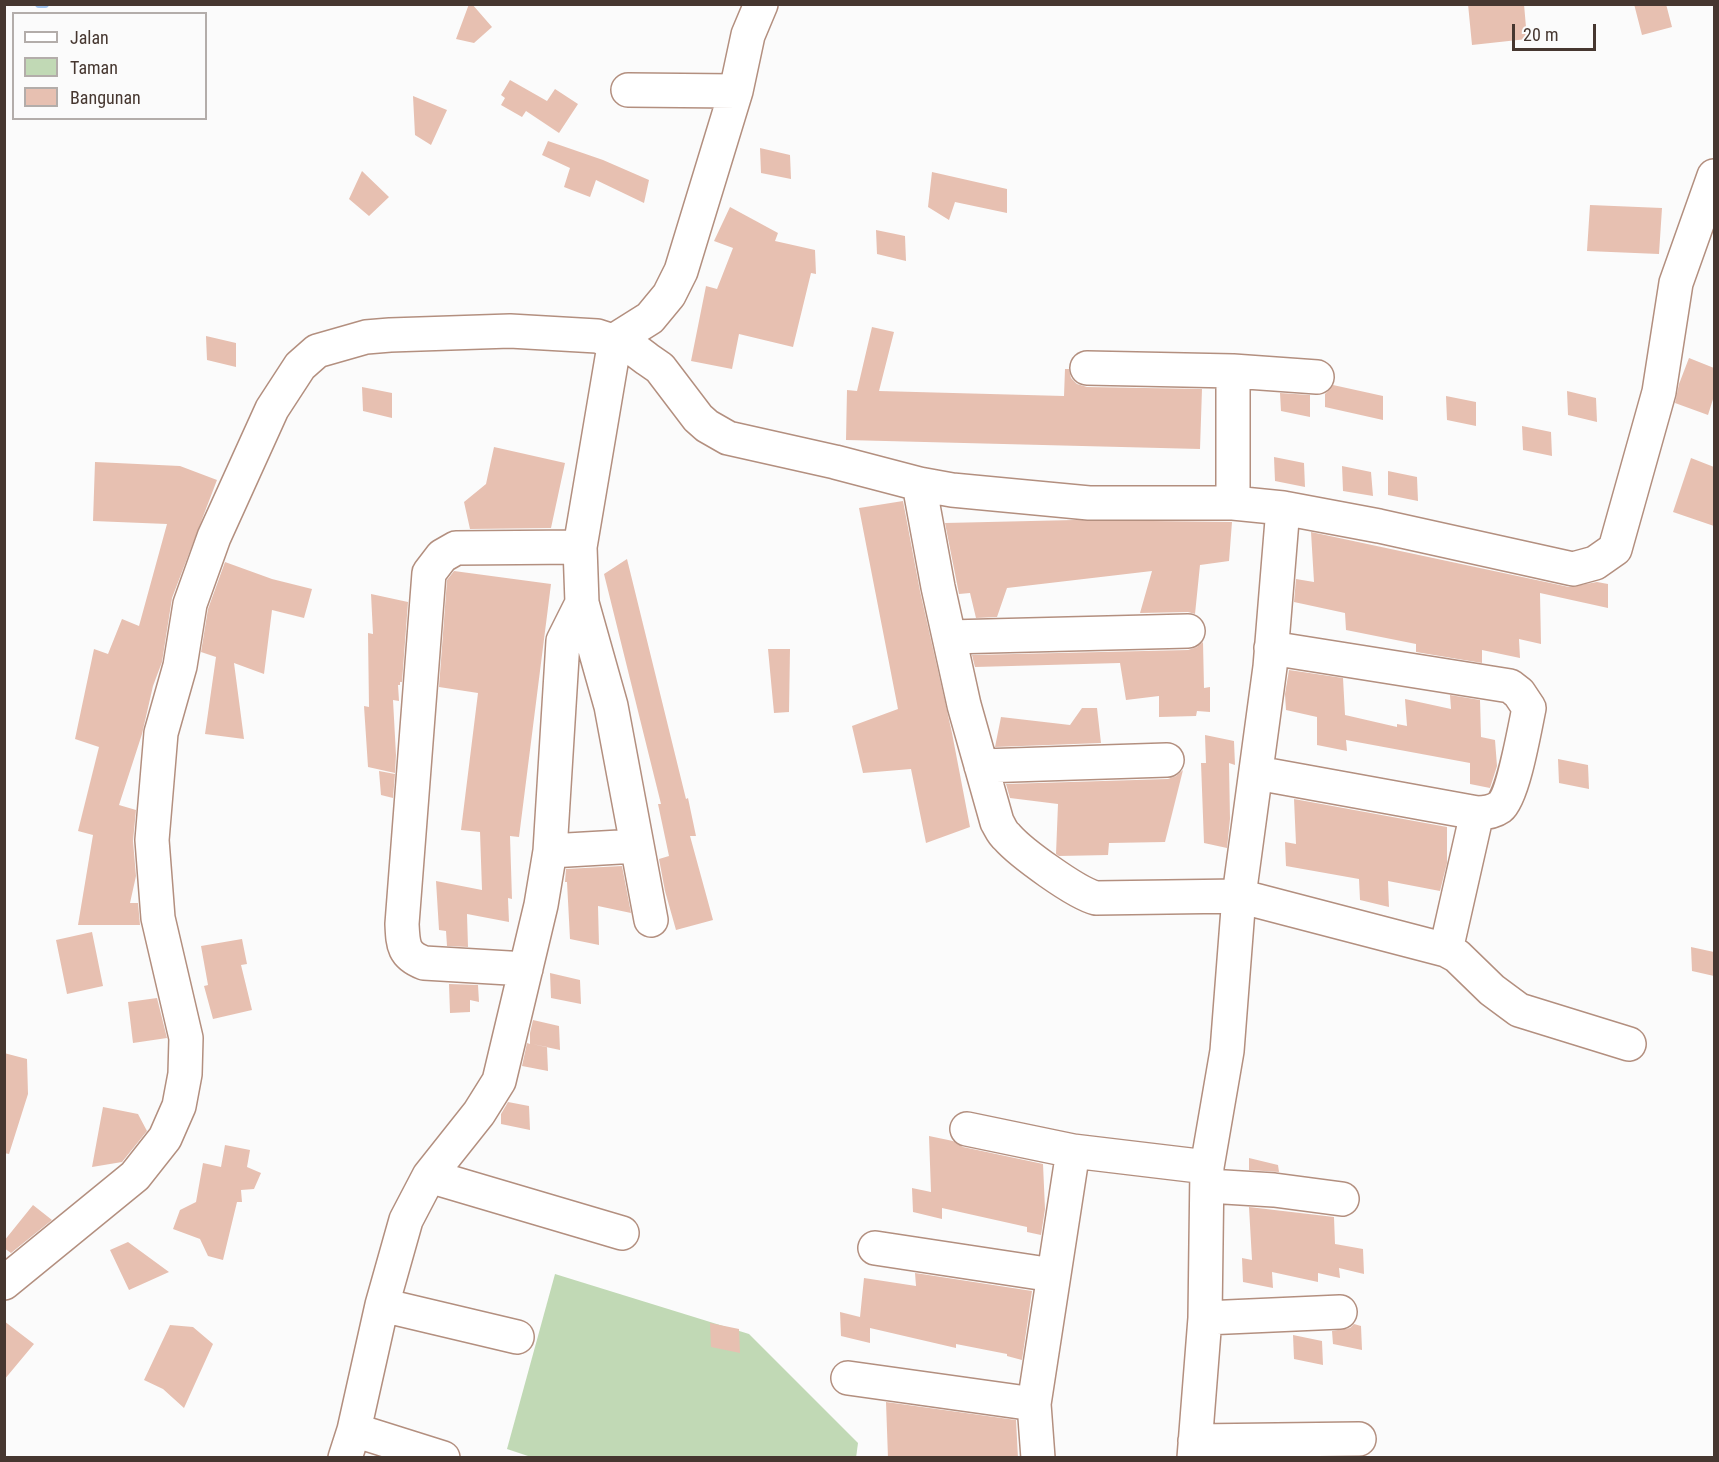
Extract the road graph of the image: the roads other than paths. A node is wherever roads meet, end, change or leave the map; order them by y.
1 (761, 4) edge
2 (628, 90) dead end
3 (736, 91) junction
4 (1714, 176) edge
5 (615, 340) junction
6 (1087, 368) dead end
7 (1233, 371) junction
8 (1317, 377) dead end
9 (919, 484) junction
10 (1233, 503) junction
11 (1283, 508) junction
12 (579, 548) junction
13 (582, 603) junction
14 (1188, 631) dead end
15 (949, 637) junction
16 (1271, 648) junction
17 (1167, 760) dead end
18 (981, 766) junction
19 (1257, 773) junction
20 (1477, 813) junction
21 (637, 846) junction
22 (550, 851) junction
23 (1239, 896) junction
24 (651, 920) dead end
25 (1446, 950) junction
26 (526, 969) junction
27 (1629, 1044) dead end
28 (967, 1129) dead end
29 (1073, 1151) junction
30 (429, 1176) junction
31 (1208, 1177) junction
32 (1342, 1198) dead end
33 (622, 1233) dead end
34 (875, 1248) dead end
35 (1053, 1275) junction
36 (4, 1282) edge
37 (382, 1305) junction
38 (1340, 1312) dead end
39 (1205, 1318) junction
40 (517, 1337) dead end
41 (848, 1378) dead end
42 (1034, 1404) junction
43 (1359, 1439) dead end
44 (350, 1444) edge
45 (1195, 1449) edge
46 (443, 1458) edge
47 (1038, 1458) edge

1 - 3 street
2 - 3 street
3 - 5 street
4 - 11 street
5 - 9 street
5 - 12 street
5 - 36 street
6 - 7 street
7 - 8 street
7 - 10 street
9 - 10 street
9 - 15 street
10 - 11 street
11 - 16 street
12 - 13 street
12 - 26 street
13 - 21 street
13 - 22 street
14 - 15 street
15 - 18 street
16 - 19 street
16 - 20 street
17 - 18 street
18 - 23 street
19 - 20 street
19 - 23 street
20 - 25 street
21 - 22 street
21 - 24 street
22 - 26 street
23 - 25 street
23 - 31 street
25 - 27 street
26 - 30 street
28 - 29 street
29 - 31 street
29 - 35 street
30 - 33 street
30 - 37 street
31 - 32 street
31 - 39 street
34 - 35 street
35 - 42 street
37 - 40 street
37 - 44 street
38 - 39 street
39 - 45 street
41 - 42 street
42 - 47 street
43 - 45 street
44 - 46 street

